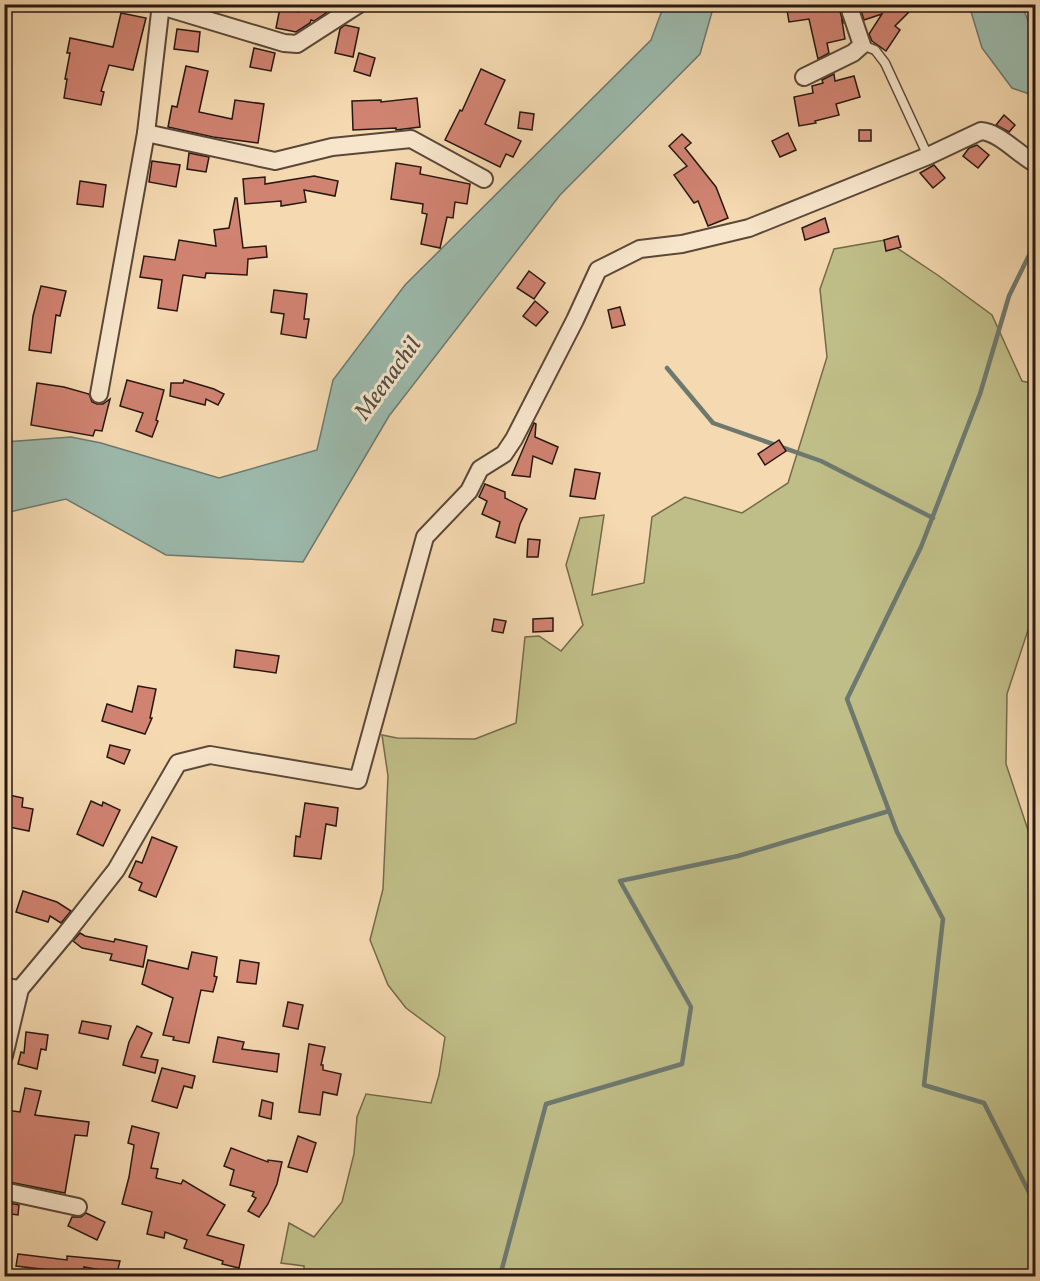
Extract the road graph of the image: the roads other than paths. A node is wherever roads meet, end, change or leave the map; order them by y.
1 (358, 4) edge
2 (848, 4) edge
3 (161, 5) edge
4 (862, 45) junction
5 (804, 77) dead end
6 (146, 133) junction
7 (928, 156) junction
8 (1035, 164) edge
9 (484, 179) dead end
10 (99, 394) dead end
11 (12, 988) edge
12 (4, 1056) edge
13 (4, 1191) edge
14 (78, 1207) dead end

1 - 3 street
2 - 4 street
3 - 6 street
4 - 5 street
4 - 7 lane
6 - 9 street
6 - 10 street
7 - 8 street
7 - 11 street
11 - 12 street
13 - 14 street

